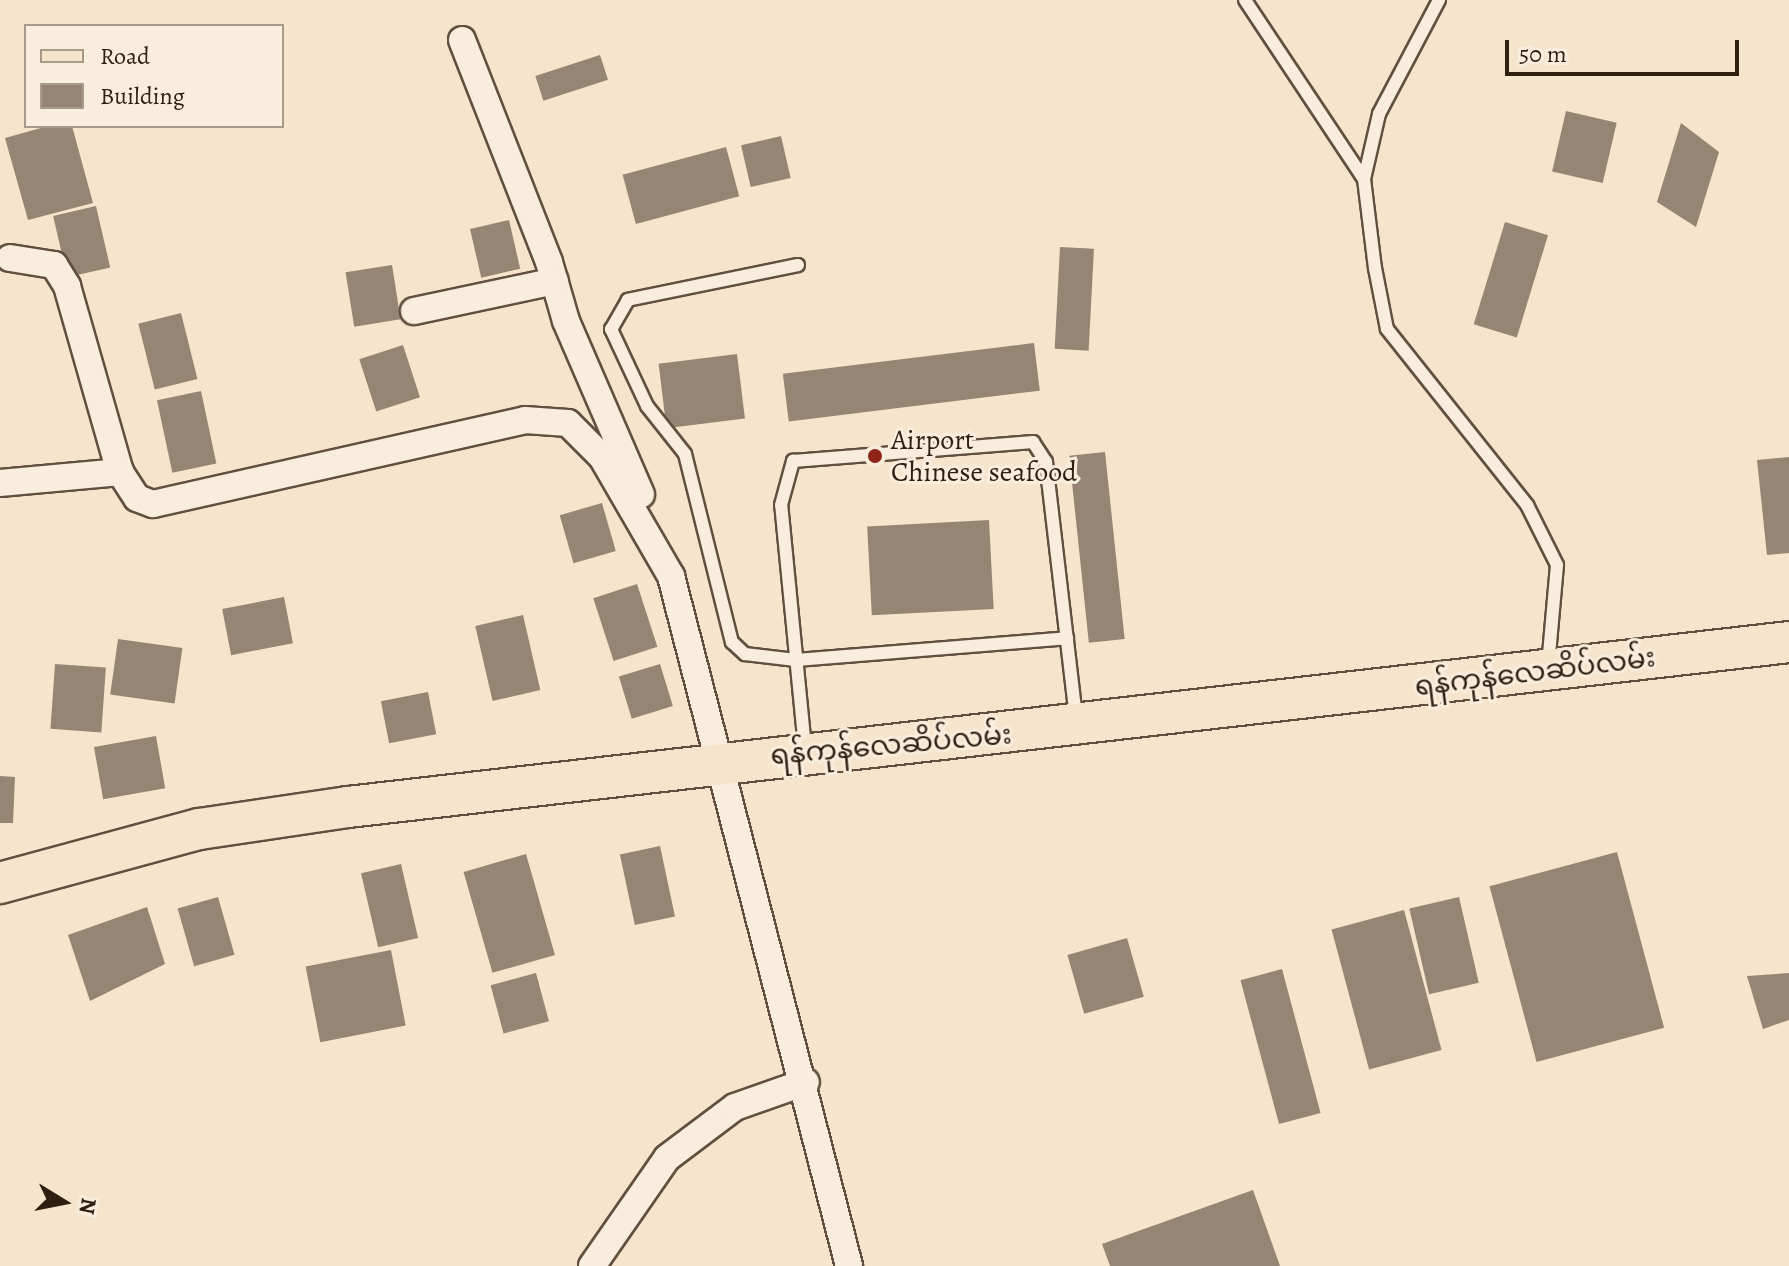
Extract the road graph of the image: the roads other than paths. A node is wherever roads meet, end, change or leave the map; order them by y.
1 (1245, 0) edge
2 (1439, 0) edge
3 (462, 40) dead end
4 (1364, 179) junction
5 (10, 258) dead end
6 (798, 265) dead end
7 (555, 281) junction
8 (414, 311) dead end
9 (120, 472) junction
10 (0, 483) edge
11 (649, 532) junction
12 (1067, 638) junction
13 (1789, 642) edge
14 (796, 660) junction
15 (1548, 670) junction
16 (1077, 726) junction
17 (805, 753) junction
18 (721, 760) junction
19 (0, 883) edge
20 (806, 1082) junction
21 (592, 1266) edge
22 (849, 1266) edge

1 - 4 lane
2 - 4 lane
3 - 7 street
4 - 15 lane
5 - 9 street
6 - 14 lane
7 - 8 street
7 - 11 street
9 - 10 street
9 - 11 street
11 - 18 street
12 - 14 lane
12 - 14 lane
12 - 16 lane
13 - 15 main road, ရန်ကုန်လေဆိပ်လမ်း
14 - 17 lane
15 - 16 main road, ရန်ကုန်လေဆိပ်လမ်း
16 - 17 main road, ရန်ကုန်လေဆိပ်လမ်း
17 - 18 main road, ရန်ကုန်လေဆိပ်လမ်း
18 - 19 main road, ရန်ကုန်လေဆိပ်လမ်း
18 - 20 street
20 - 21 street
20 - 22 street

